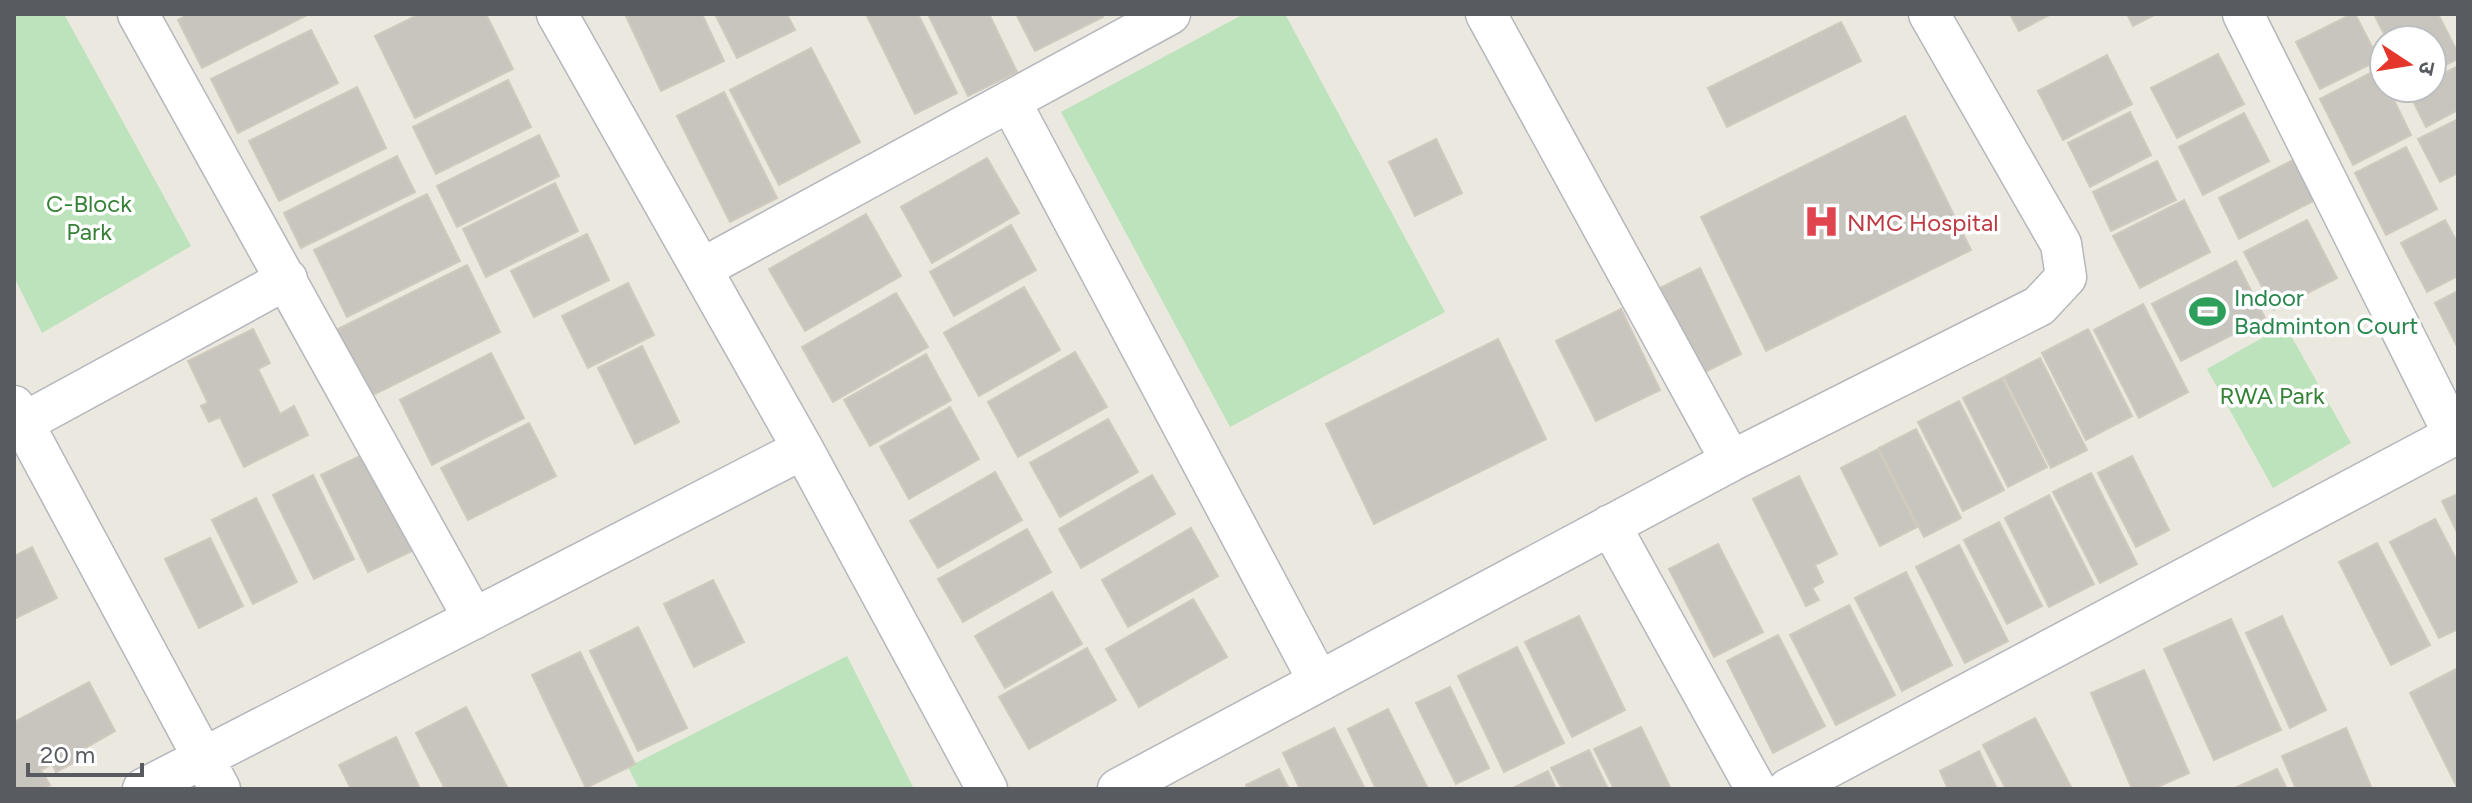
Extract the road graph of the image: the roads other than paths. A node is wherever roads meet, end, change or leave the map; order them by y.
1 (138, 14) edge
2 (557, 14) edge
3 (1170, 14) edge
4 (1486, 14) edge
5 (1929, 14) edge
6 (2243, 14) edge
7 (1010, 101) junction
8 (701, 269) junction
9 (287, 279) junction
10 (19, 414) edge
11 (2456, 434) edge
12 (803, 449) junction
13 (1731, 461) junction
14 (1610, 525) junction
15 (474, 619) junction
16 (1318, 680) junction
17 (212, 774) edge
18 (143, 789) edge
19 (987, 789) edge
20 (1118, 789) edge
21 (1756, 789) edge
22 (1788, 789) edge

1 - 9 street
2 - 8 street
3 - 7 street
4 - 13 street
5 - 13 street
6 - 11 street
7 - 8 street
7 - 16 street
8 - 12 street
9 - 10 street
9 - 15 street
10 - 17 street
11 - 22 street
12 - 15 street
12 - 19 street
13 - 14 street
14 - 16 street
14 - 21 street
15 - 17 street
16 - 20 street
17 - 18 street

